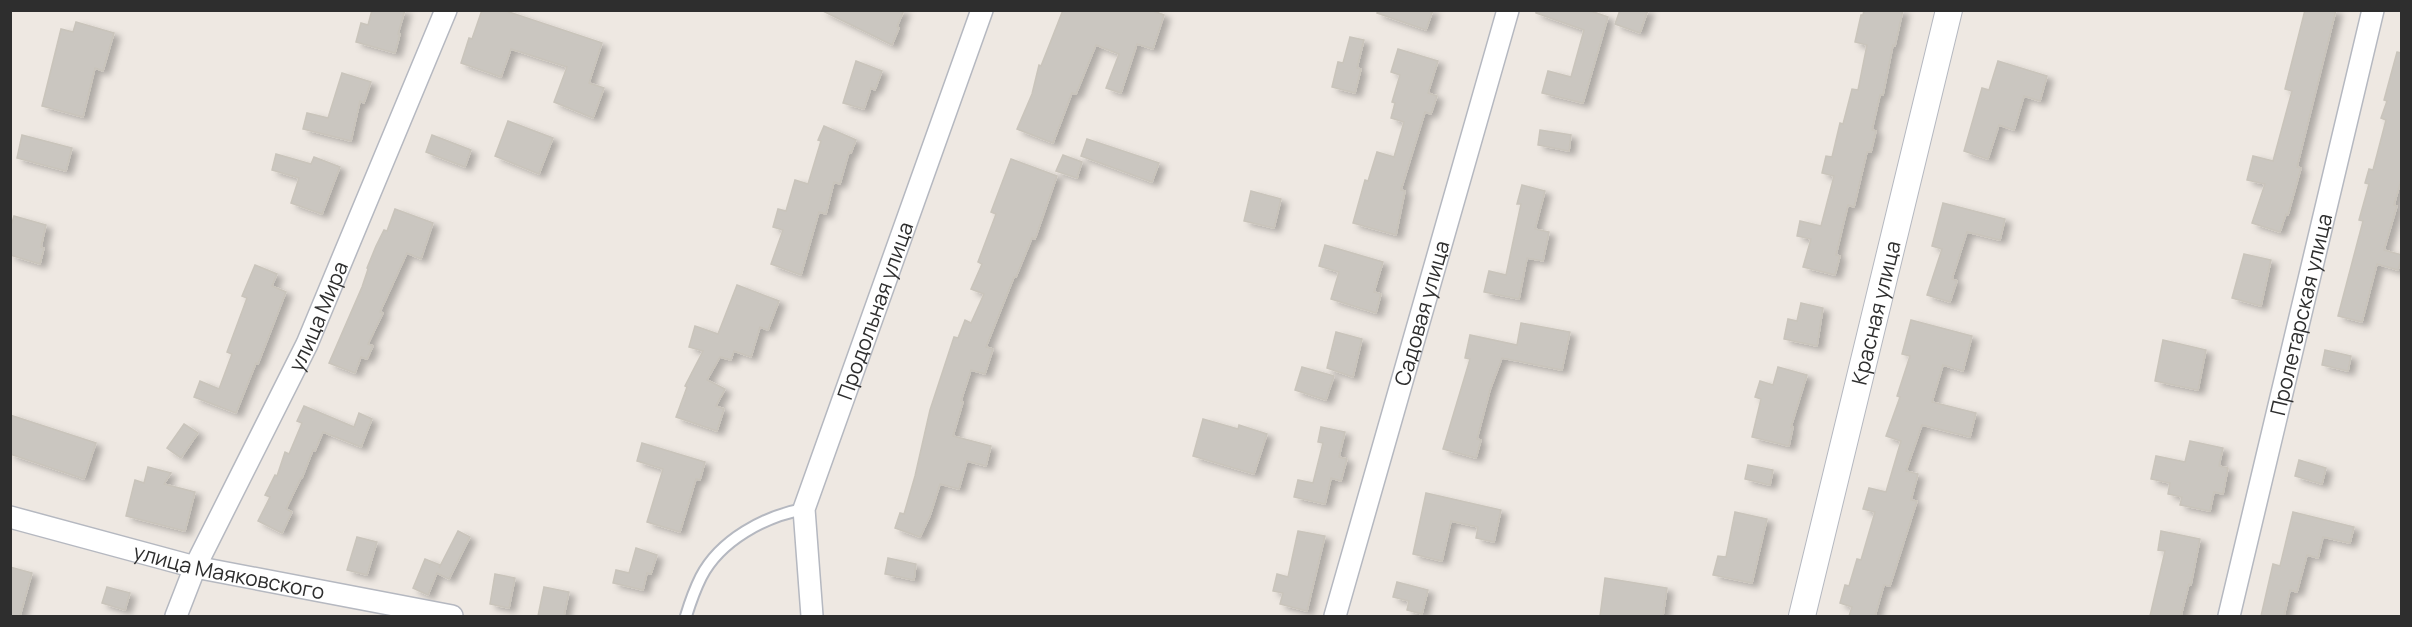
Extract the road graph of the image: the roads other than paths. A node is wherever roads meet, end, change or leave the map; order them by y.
1 (446, 10) edge
2 (982, 10) edge
3 (1508, 10) edge
4 (1949, 10) edge
5 (2373, 10) edge
6 (804, 509) junction
7 (10, 517) edge
8 (195, 567) junction
9 (176, 616) edge
10 (452, 616) edge
11 (686, 616) edge
12 (812, 616) edge
13 (1335, 616) edge
14 (1802, 616) edge
15 (2229, 616) edge

1 - 8 street, улица Мира
2 - 6 street, Продольная улица
3 - 13 street, Садовая улица
4 - 14 street, Красная улица
5 - 15 street, Пролетарская улица
6 - 11 lane
6 - 12 street, Продольная улица
7 - 8 street, улица Маяковского
8 - 9 street, улица Мира
8 - 10 street, улица Маяковского

